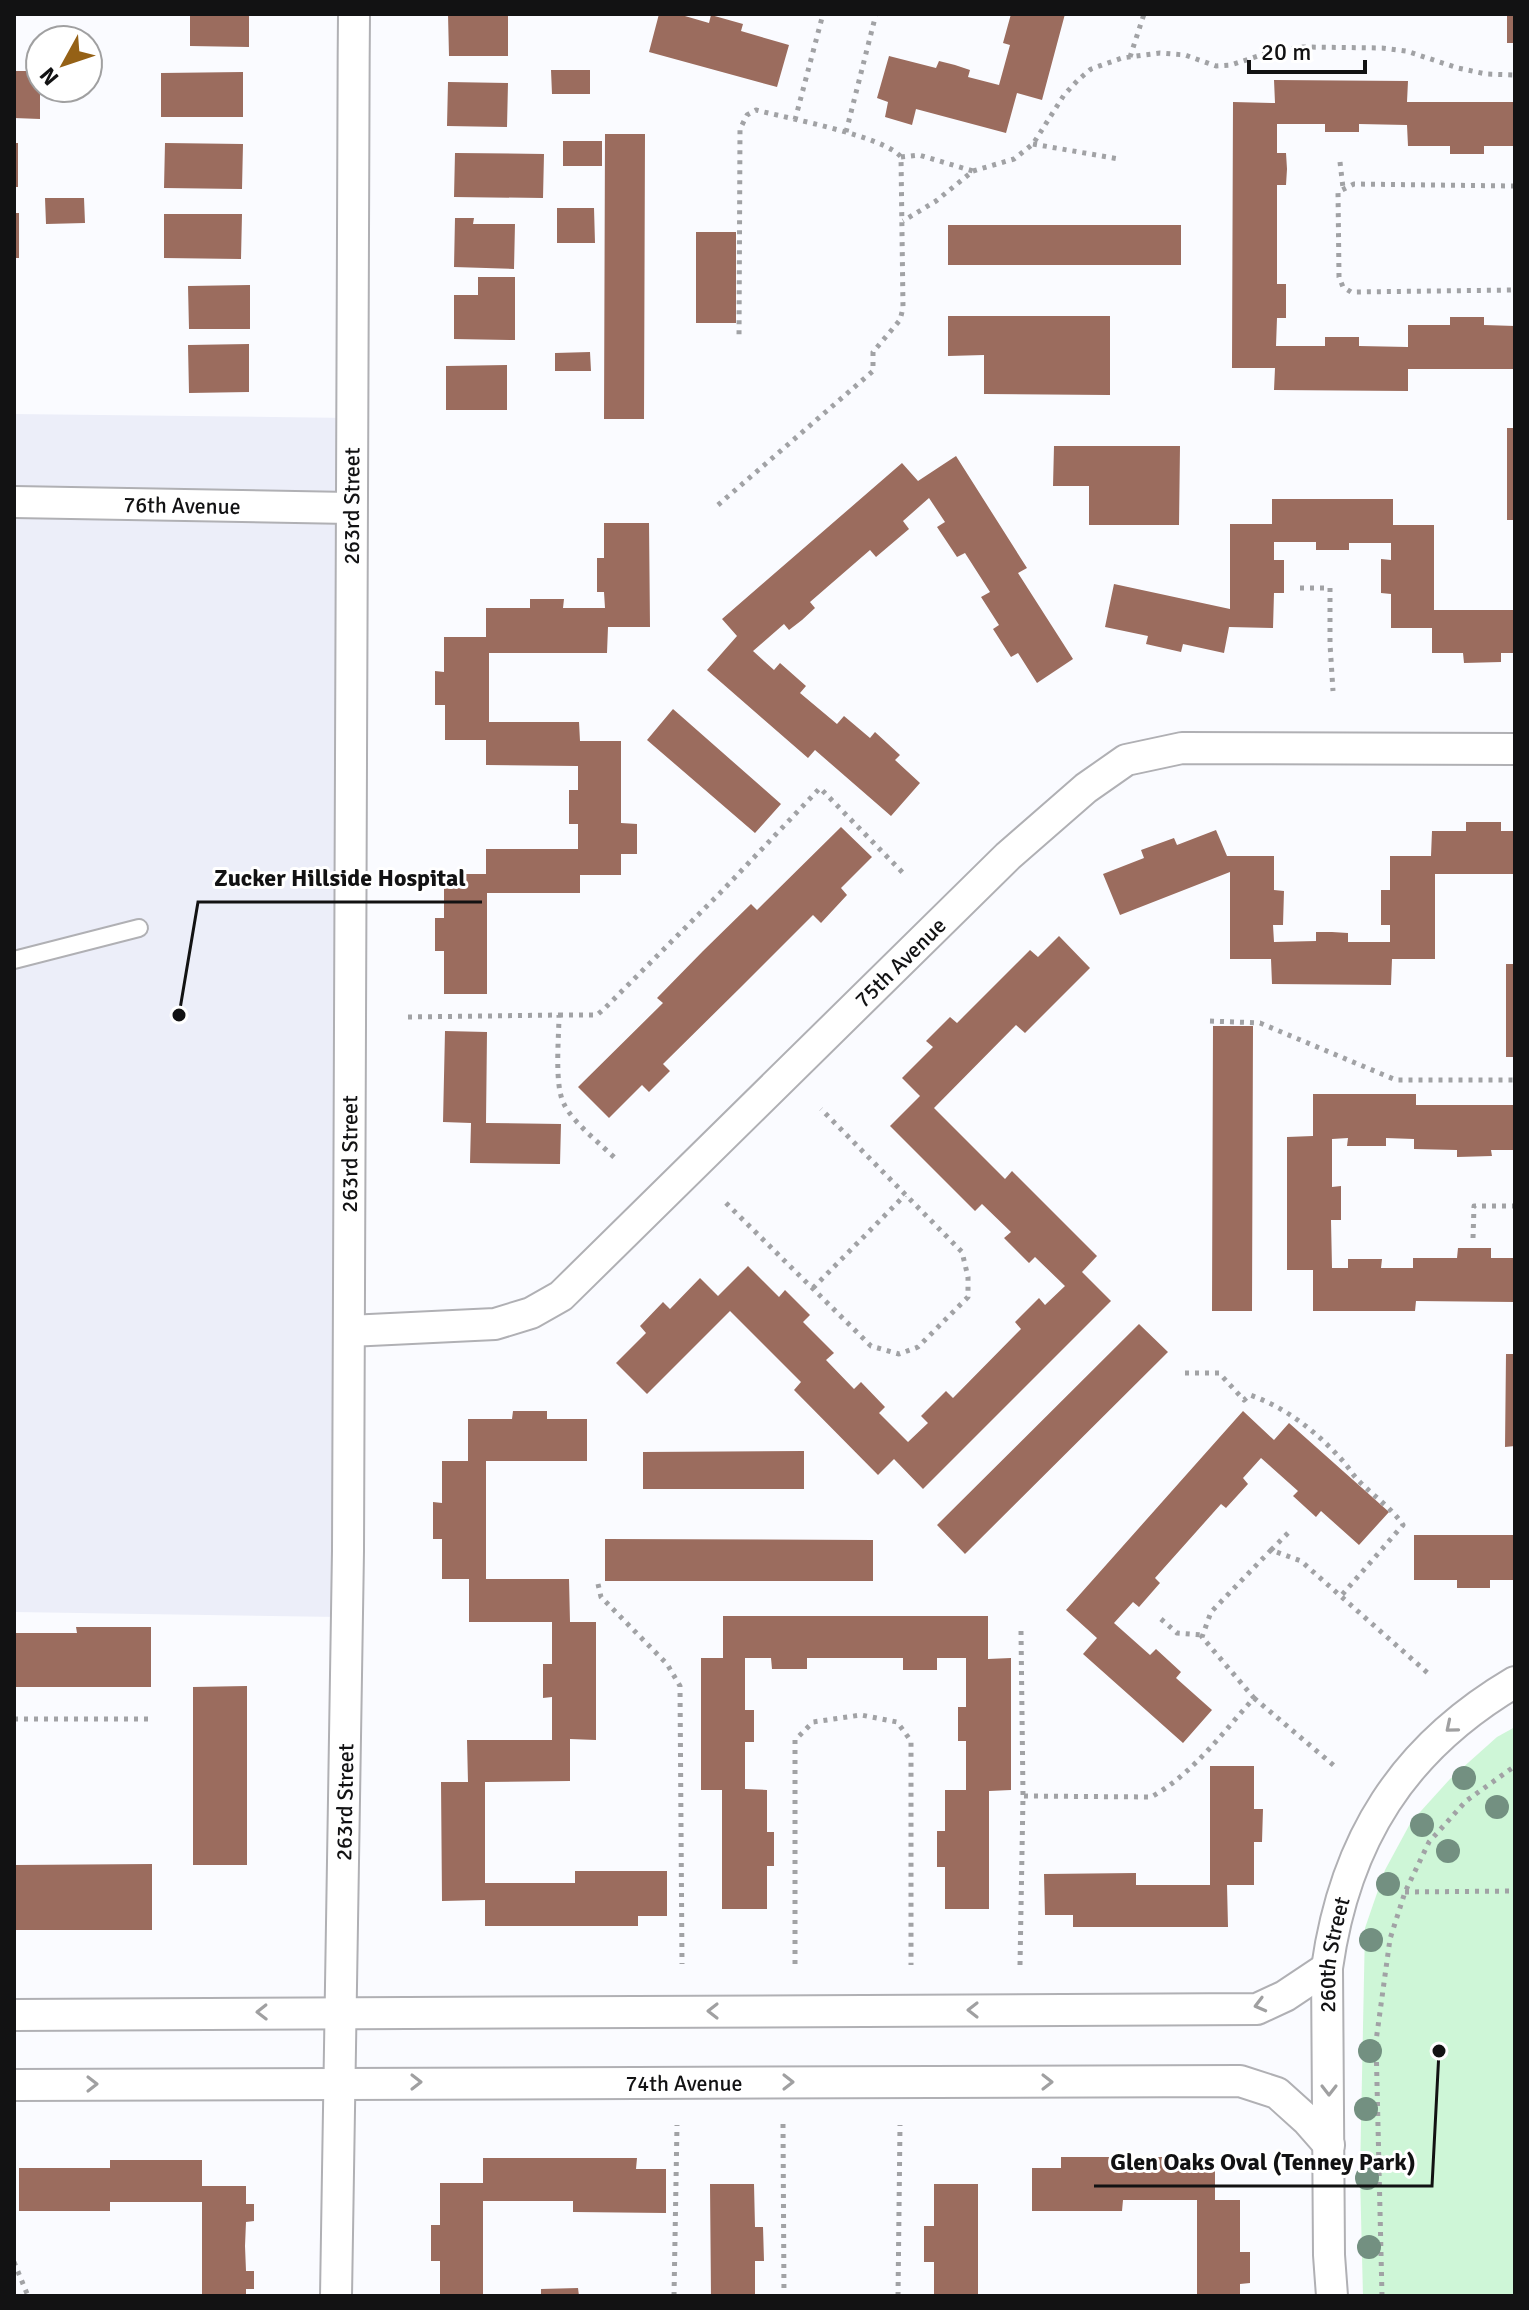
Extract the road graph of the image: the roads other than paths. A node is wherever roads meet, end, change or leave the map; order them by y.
1 (354, 14) edge
2 (14, 502) edge
3 (350, 508) junction
4 (1515, 749) edge
5 (139, 928) dead end
6 (14, 960) edge
7 (349, 1331) junction
8 (1515, 1682) edge
9 (1327, 1968) junction
10 (340, 2012) junction
11 (14, 2015) edge
12 (338, 2083) junction
13 (14, 2085) edge
14 (1329, 2145) junction
15 (336, 2296) edge
16 (1332, 2296) edge

1 - 3 street, 263rd Street
2 - 3 street, 76th Avenue
3 - 7 street, 263rd Street
4 - 7 street, 75th Avenue
5 - 6 lane
7 - 10 street, 263rd Street
8 -> 9 street, 260th Street
9 -> 10 street
9 -> 14 street, 260th Street
10 -> 11 street
10 - 12 street, 263rd Street
13 -> 12 street, 74th Avenue
12 -> 14 street, 74th Avenue
12 - 15 street, 263rd Street
14 - 16 street, 260th Street

